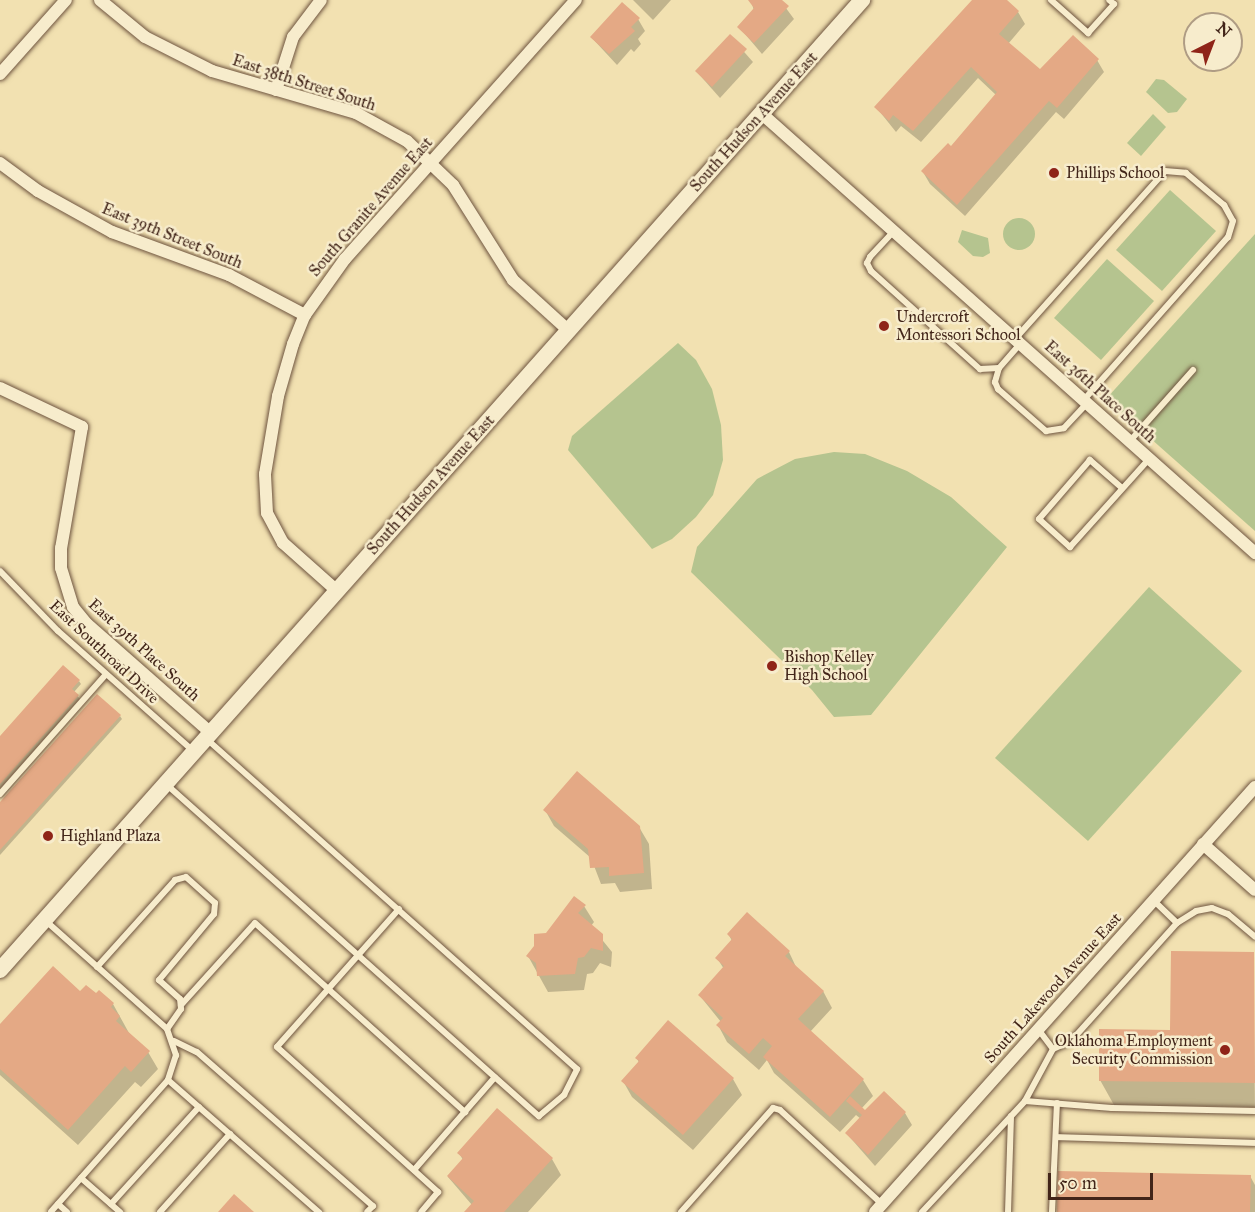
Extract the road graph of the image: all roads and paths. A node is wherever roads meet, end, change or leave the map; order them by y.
1 (66, 0) edge
2 (100, 0) edge
3 (321, 0) edge
4 (576, 0) edge
5 (862, 0) edge
6 (1051, 0) edge
7 (1109, 0) edge
8 (0, 74) edge
9 (276, 90) junction
10 (761, 112) junction
11 (431, 162) junction
12 (0, 163) edge
13 (894, 231) junction
14 (305, 315) junction
15 (568, 330) junction
16 (1018, 341) junction
17 (999, 368) junction
18 (1193, 370) dead end
19 (0, 388) edge
20 (1085, 401) junction
21 (1130, 441) junction
22 (1149, 458) junction
23 (1122, 488) junction
24 (1255, 553) edge
25 (0, 571) edge
26 (336, 590) junction
27 (106, 674) junction
28 (207, 734) junction
29 (193, 750) junction
30 (165, 782) junction
31 (1255, 787) edge
32 (0, 794) edge
33 (1203, 844) junction
34 (1255, 890) edge
35 (1153, 900) junction
36 (399, 909) junction
37 (44, 919) junction
38 (1177, 923) junction
39 (1255, 938) edge
40 (358, 955) junction
41 (98, 967) junction
42 (0, 970) edge
43 (329, 988) junction
44 (181, 1005) junction
45 (167, 1029) junction
46 (1038, 1029) junction
47 (174, 1041) junction
48 (1053, 1049) junction
49 (495, 1077) junction
50 (168, 1080) junction
51 (1025, 1101) junction
52 (1057, 1103) junction
53 (199, 1107) junction
54 (465, 1112) junction
55 (1255, 1112) edge
56 (1011, 1116) junction
57 (230, 1134) junction
58 (1056, 1137) junction
59 (1255, 1143) edge
60 (414, 1170) junction
61 (81, 1178) junction
62 (58, 1204) junction
63 (111, 1204) junction
64 (879, 1208) edge
65 (51, 1212) edge
66 (67, 1212) edge
67 (120, 1212) edge
68 (160, 1212) edge
69 (319, 1212) edge
70 (367, 1212) edge
71 (420, 1212) edge
72 (681, 1212) edge
73 (922, 1212) edge
74 (1008, 1212) edge
75 (1052, 1212) edge

1 - 8 street
2 - 9 street, East 38th Street South
3 - 9 street
4 - 11 street, South Granite Avenue East
5 - 10 street, South Hudson Avenue East
6 - 7 lane
9 - 11 street, East 38th Street South
10 - 13 street, East 36th Place South
10 - 15 street, South Hudson Avenue East
11 - 14 street, South Granite Avenue East
11 - 15 street, East 38th Street South
12 - 14 street, East 39th Street South
13 - 16 street, East 36th Place South
13 - 17 lane
14 - 26 street, South Granite Avenue East
15 - 26 street, South Hudson Avenue East
16 - 17 lane
16 - 20 street, East 36th Place South
16 - 20 lane
17 - 20 lane
18 - 21 lane
19 - 28 street, East 39th Place South
20 - 21 street, East 36th Place South
21 - 22 street, East 36th Place South
22 - 23 lane
22 - 24 street, East 36th Place South
23 - 23 lane
25 - 27 lane, East Southroad Drive
26 - 28 street, South Hudson Avenue East
27 - 29 lane, East Southroad Drive
27 - 32 lane
28 - 29 street, South Hudson Avenue East
28 - 36 lane
29 - 30 street, South Hudson Avenue East
30 - 37 street, South Hudson Avenue East
30 - 40 lane
31 - 33 street, South Lakewood Avenue East
33 - 34 street
33 - 35 street, South Lakewood Avenue East
35 - 38 lane
35 - 46 street, South Lakewood Avenue East
36 - 40 lane
36 - 49 lane
37 - 41 lane
37 - 42 street, South Hudson Avenue East
38 - 39 lane
38 - 48 lane
40 - 43 lane
40 - 49 lane
41 - 44 lane
41 - 45 lane
43 - 44 lane
43 - 54 lane
43 - 60 lane
44 - 45 lane
45 - 47 lane
46 - 48 lane
46 - 64 street, South Lakewood Avenue East
47 - 50 lane
47 - 70 lane
48 - 51 lane
49 - 54 lane
50 - 53 lane
50 - 61 lane
51 - 52 lane
51 - 56 lane
52 - 55 lane
52 - 58 lane
53 - 57 lane
53 - 63 lane
54 - 60 lane
56 - 73 lane
56 - 74 lane
57 - 68 lane
57 - 69 lane
58 - 59 lane
58 - 75 lane
60 - 71 lane
61 - 62 lane
61 - 63 lane
62 - 65 lane
62 - 66 lane
63 - 67 lane
64 - 72 lane

